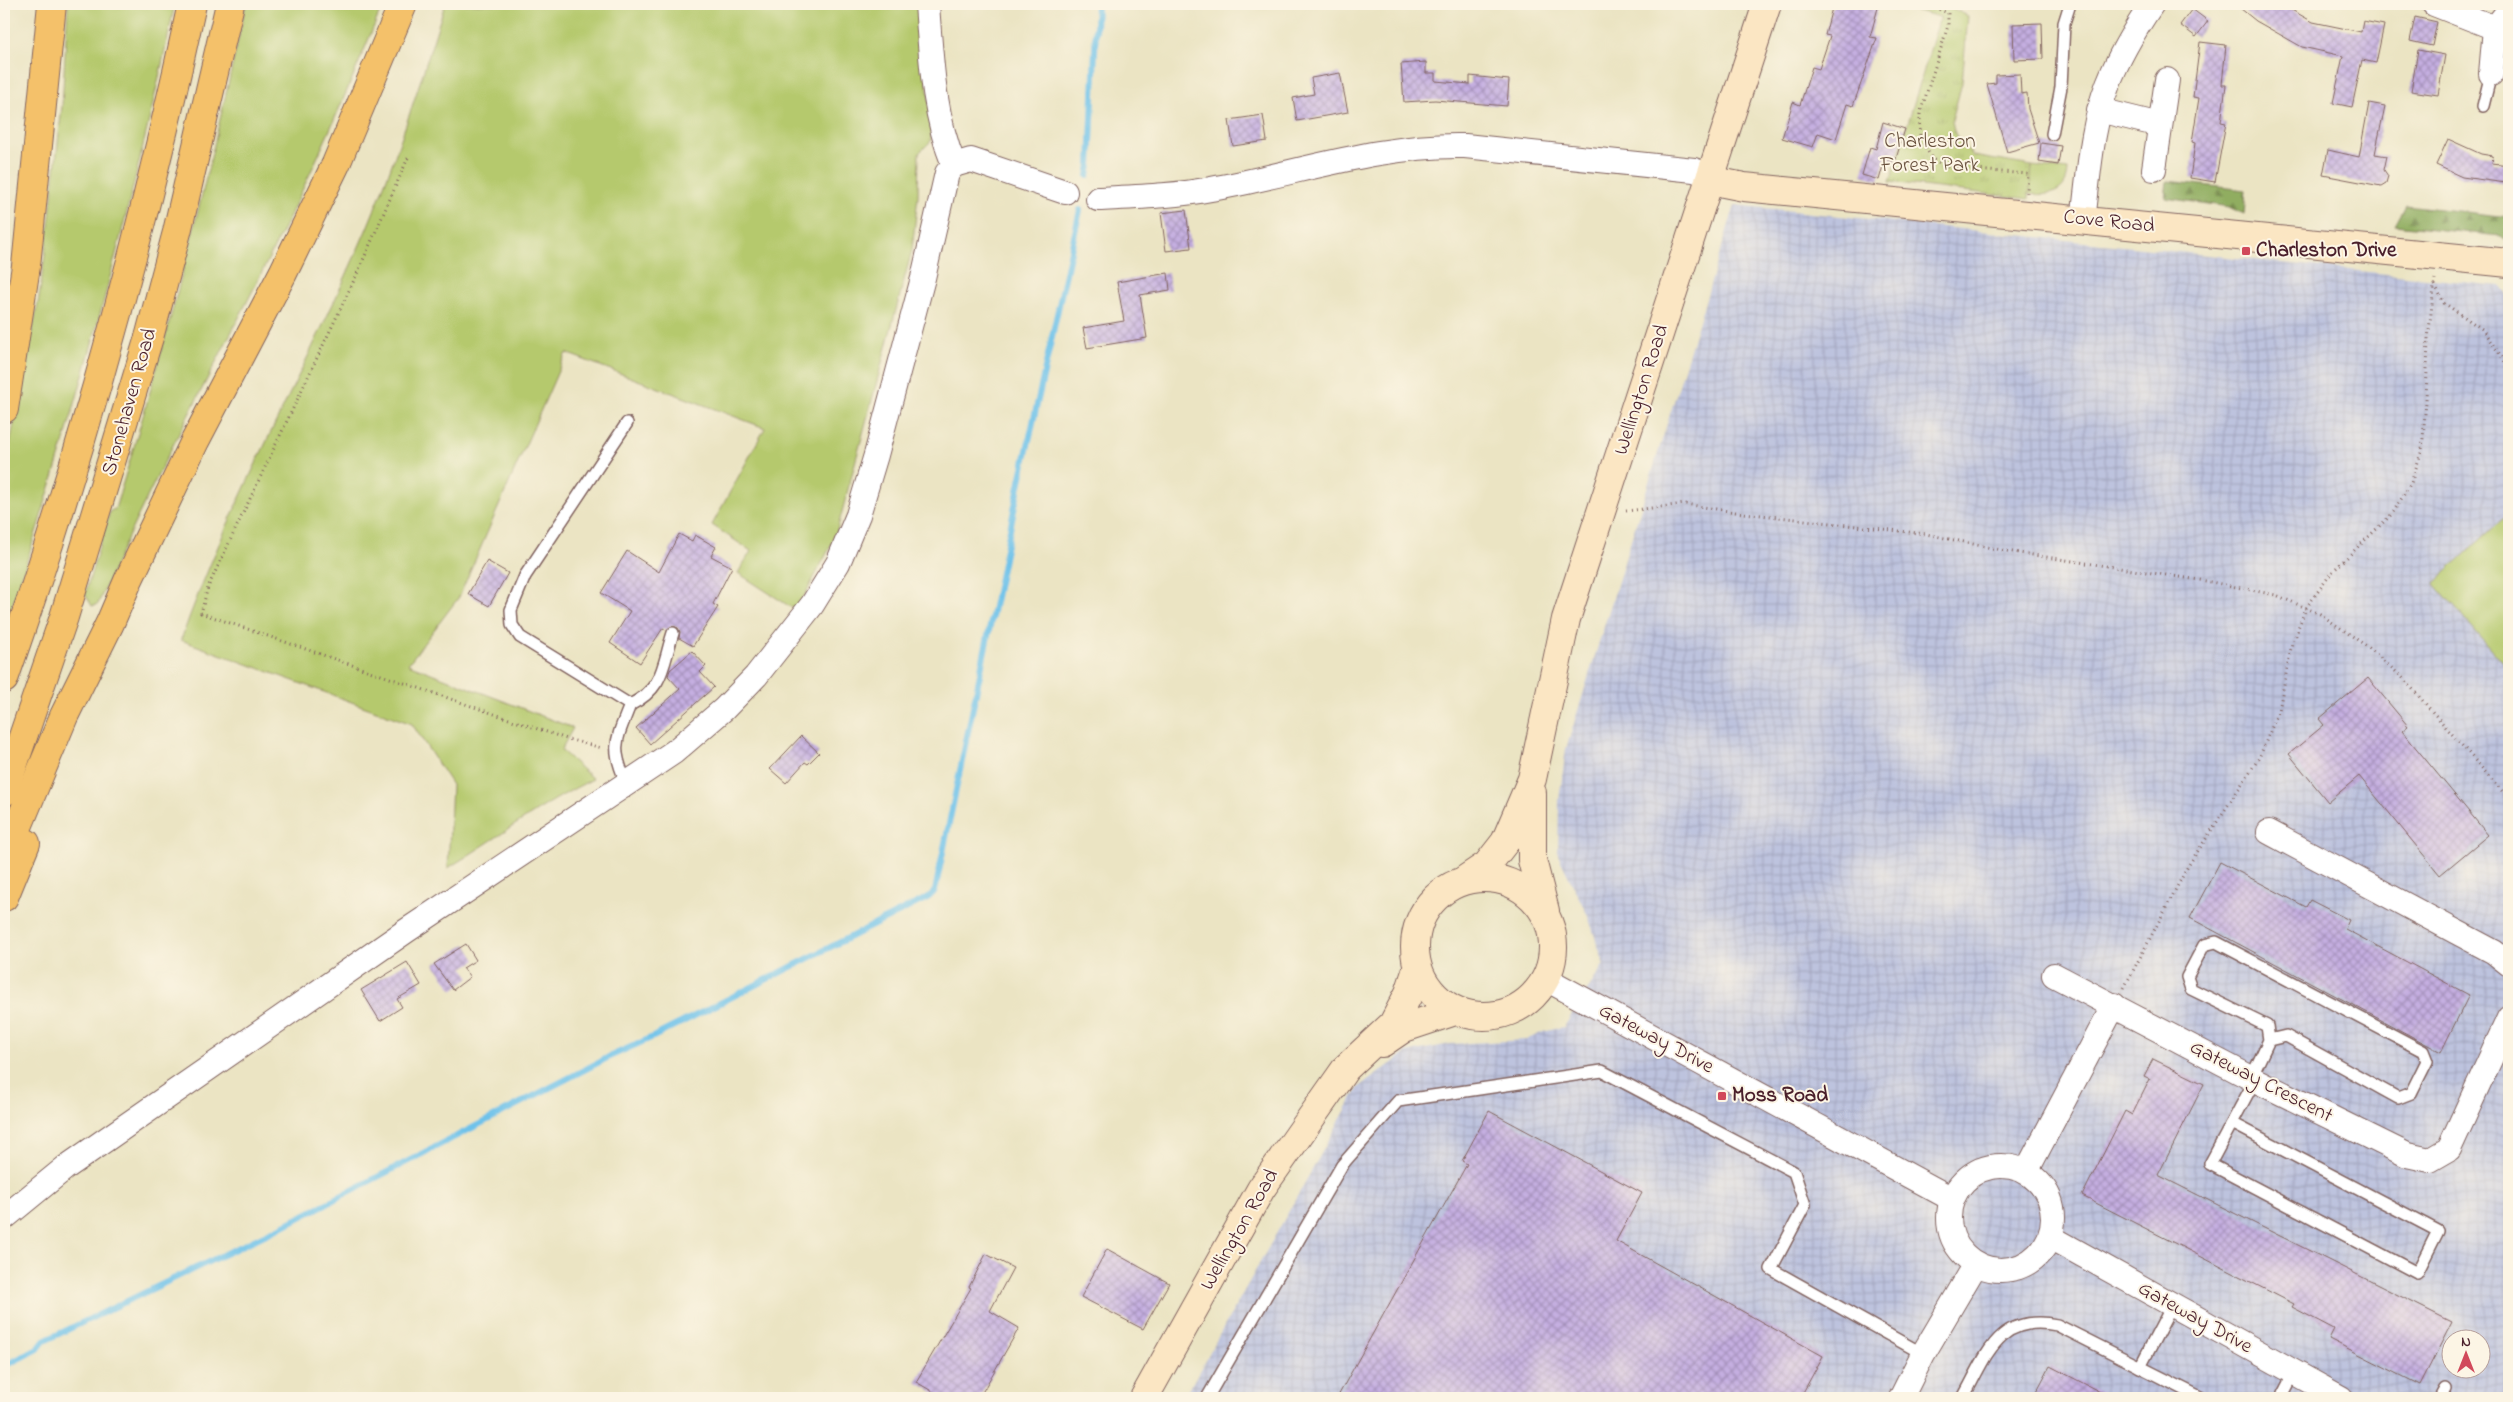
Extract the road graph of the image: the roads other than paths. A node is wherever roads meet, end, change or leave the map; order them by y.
1 (42, 4) edge
2 (52, 4) edge
3 (192, 4) edge
4 (230, 4) edge
5 (403, 4) edge
6 (927, 4) edge
7 (1767, 4) edge
8 (2070, 4) edge
9 (2151, 4) edge
10 (2434, 4) edge
11 (2502, 19) edge
12 (46, 41) junction
13 (2491, 74) joint
14 (2167, 80) dead end
15 (2483, 106) dead end
16 (2099, 110) junction
17 (2160, 125) junction
18 (2052, 134) dead end
19 (954, 165) junction
20 (2154, 169) dead end
21 (1711, 176) junction
22 (1065, 192) dead end
23 (1098, 199) dead end
24 (2083, 220) junction
25 (2509, 263) edge
26 (4, 408) edge
27 (627, 423) dead end
28 (110, 623) junction
29 (672, 633) dead end
30 (4, 679) edge
31 (630, 705) junction
32 (1532, 779) junction
33 (627, 784) junction
34 (4, 792) edge
35 (2269, 832) dead end
36 (4, 860) edge
37 (1466, 879) junction
38 (4, 897) edge
39 (1547, 916) junction
40 (2509, 964) edge
41 (1417, 969) junction
42 (2054, 975) dead end
43 (1546, 979) junction
44 (2114, 1005) junction
45 (1455, 1010) junction
46 (2509, 1018) edge
47 (2269, 1040) junction
48 (1346, 1068) junction
49 (2253, 1079) junction
50 (2232, 1123) junction
51 (2026, 1172) junction
52 (1952, 1199) junction
53 (4, 1218) edge
54 (2050, 1237) junction
55 (1976, 1264) junction
56 (2172, 1306) junction
57 (1923, 1354) junction
58 (2140, 1367) junction
59 (2294, 1373) junction
60 (1144, 1398) edge
61 (1208, 1398) edge
62 (1901, 1398) edge
63 (1963, 1398) edge
64 (2202, 1398) edge
65 (2281, 1398) edge
66 (2341, 1398) edge

1 - 12 main road
2 - 12 main road
3 - 30 main road, Stonehaven Road
4 - 34 main road, Stonehaven Road
5 - 28 main road
6 - 19 street
7 - 21 street, Wellington Road
8 - 18 lane
9 - 16 street
10 - 11 street
11 - 13 street
12 - 26 main road
13 - 15 lane
14 - 17 street
16 - 17 street
16 - 24 street
17 - 20 street
19 - 22 street
19 - 33 street
21 - 23 street
21 - 24 street, Cove Road
21 - 32 street, Wellington Road
24 - 25 street, Cove Road
27 - 31 lane
28 - 36 main road
28 - 38 main road
29 - 31 lane
31 - 33 lane
32 - 37 street, Wellington Road
32 - 39 street, Wellington Road
33 - 53 street
35 - 40 street
37 - 39 street
37 - 41 street
39 - 43 street
41 - 45 street
41 - 48 street, Wellington Road
42 - 44 street, Gateway Crescent
43 - 45 street
43 - 52 street, Gateway Drive
44 - 49 street, Gateway Crescent
44 - 51 street
45 - 48 street, Wellington Road
46 - 49 street, Gateway Crescent
47 - 47 lane
47 - 49 lane
48 - 60 street, Wellington Road
49 - 50 lane
50 - 50 lane
51 - 52 street
51 - 54 street
52 - 55 street
54 - 55 street
54 - 56 street, Gateway Drive
55 - 57 street
56 - 58 lane
56 - 59 street, Gateway Drive
57 - 61 lane
57 - 62 street
58 - 63 lane
58 - 64 lane
59 - 65 lane
59 - 66 street, Gateway Drive

